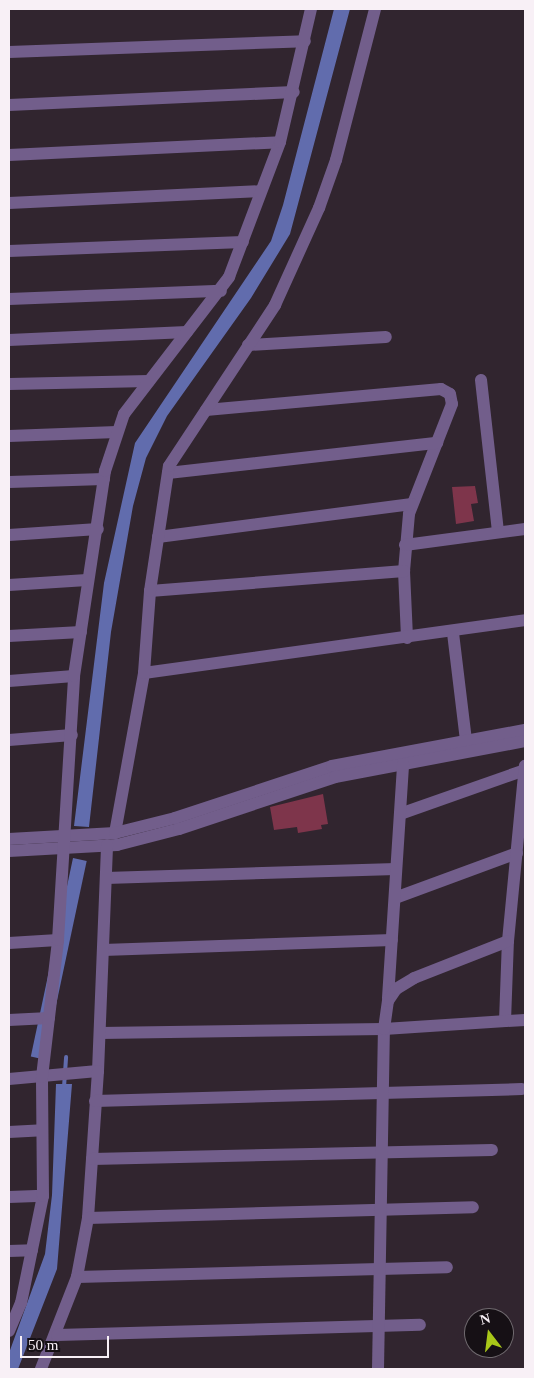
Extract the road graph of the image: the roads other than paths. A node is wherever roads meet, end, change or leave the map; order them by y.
1 (312, 9) edge
2 (375, 9) edge
3 (305, 41) junction
4 (9, 52) edge
5 (294, 92) junction
6 (9, 105) edge
7 (280, 142) junction
8 (9, 155) edge
9 (261, 191) junction
10 (9, 203) edge
11 (243, 242) junction
12 (9, 251) edge
13 (221, 291) junction
14 (9, 299) edge
15 (187, 332) junction
16 (386, 337) dead end
17 (9, 340) edge
18 (248, 345) junction
19 (481, 380) dead end
20 (149, 381) junction
21 (9, 384) edge
22 (206, 410) junction
23 (117, 432) junction
24 (9, 436) edge
25 (437, 443) junction
26 (168, 473) junction
27 (104, 479) junction
28 (9, 482) edge
29 (412, 504) junction
30 (525, 529) edge
31 (98, 530) junction
32 (498, 532) junction
33 (9, 535) edge
34 (158, 537) junction
35 (405, 545) junction
36 (404, 571) junction
37 (87, 580) junction
38 (9, 585) edge
39 (150, 591) junction
40 (525, 620) edge
41 (81, 632) junction
42 (453, 633) junction
43 (9, 636) edge
44 (407, 638) junction
45 (144, 674) junction
46 (74, 676) junction
47 (9, 680) edge
48 (525, 730) edge
49 (72, 735) junction
50 (9, 740) edge
51 (466, 741) junction
52 (525, 741) edge
53 (403, 764) junction
54 (525, 766) edge
55 (525, 770) edge
56 (400, 814) junction
57 (115, 833) junction
58 (9, 839) edge
59 (65, 842) junction
60 (107, 845) junction
61 (9, 851) edge
62 (517, 853) junction
63 (396, 869) junction
64 (106, 878) junction
65 (394, 898) junction
66 (58, 940) junction
67 (392, 940) junction
68 (508, 941) junction
69 (9, 943) edge
70 (103, 950) junction
71 (388, 1001) junction
72 (49, 1018) junction
73 (9, 1020) edge
74 (525, 1020) edge
75 (505, 1022) junction
76 (384, 1029) junction
77 (100, 1032) junction
78 (98, 1071) junction
79 (42, 1078) junction
80 (9, 1079) edge
81 (522, 1089) dead end
82 (95, 1101) junction
83 (42, 1130) junction
84 (9, 1132) edge
85 (492, 1150) dead end
86 (382, 1153) junction
87 (92, 1159) junction
88 (43, 1196) junction
89 (9, 1197) edge
90 (473, 1206) dead end
91 (381, 1209) junction
92 (88, 1218) junction
93 (32, 1250) junction
94 (9, 1251) edge
95 (447, 1267) dead end
96 (380, 1269) junction
97 (77, 1277) junction
98 (420, 1325) dead end
99 (379, 1326) junction
100 (9, 1331) edge
101 (57, 1335) junction
102 (42, 1369) edge
103 (378, 1369) edge

1 - 3 street
2 - 18 street
3 - 4 street
3 - 5 street
5 - 6 street
5 - 7 street
7 - 8 street
7 - 9 street
9 - 10 street
9 - 11 street
11 - 12 street
11 - 13 street
13 - 14 street
13 - 15 street
15 - 17 street
15 - 20 street
16 - 18 street
18 - 22 street
19 - 32 street
20 - 21 street
20 - 23 street
22 - 25 street
22 - 26 street
23 - 24 street
23 - 27 street
25 - 26 street
25 - 29 street
26 - 34 street
27 - 28 street
27 - 31 street
29 - 34 street
29 - 35 street
30 - 32 street
31 - 33 street
31 - 37 street
32 - 35 street
34 - 39 street
35 - 36 street
36 - 39 street
36 - 44 street
37 - 38 street
37 - 41 street
39 - 45 street
40 - 42 street
41 - 43 street
41 - 46 street
42 - 44 street
42 - 51 street
44 - 45 street
45 - 57 street
46 - 47 street
46 - 49 street
48 - 51 street
49 - 50 street
49 - 59 street
51 - 57 street
52 - 53 street
53 - 56 street
53 - 60 street
54 - 55 street
55 - 56 street
55 - 62 street
56 - 63 street
57 - 59 street
58 - 59 street
59 - 60 street
59 - 61 street
59 - 66 street
60 - 64 street
62 - 65 street
62 - 68 street
63 - 64 street
63 - 65 street
64 - 70 street
65 - 67 street
66 - 69 street
66 - 72 street
67 - 70 street
67 - 71 street
68 - 71 street
68 - 75 street
70 - 77 street
71 - 76 street
72 - 73 street
72 - 79 street
74 - 75 street
75 - 76 street
76 - 77 street
76 - 86 street
77 - 78 street
78 - 79 street
78 - 82 street
79 - 80 street
79 - 83 street
81 - 82 street
82 - 87 street
83 - 84 street
83 - 88 street
85 - 86 street
86 - 87 street
86 - 91 street
87 - 92 street
88 - 89 street
88 - 93 street
90 - 91 street
91 - 92 street
91 - 96 street
92 - 97 street
93 - 94 street
93 - 100 street
95 - 96 street
96 - 97 street
96 - 99 street
97 - 101 street
98 - 99 street
99 - 101 street
99 - 103 street
101 - 102 street

